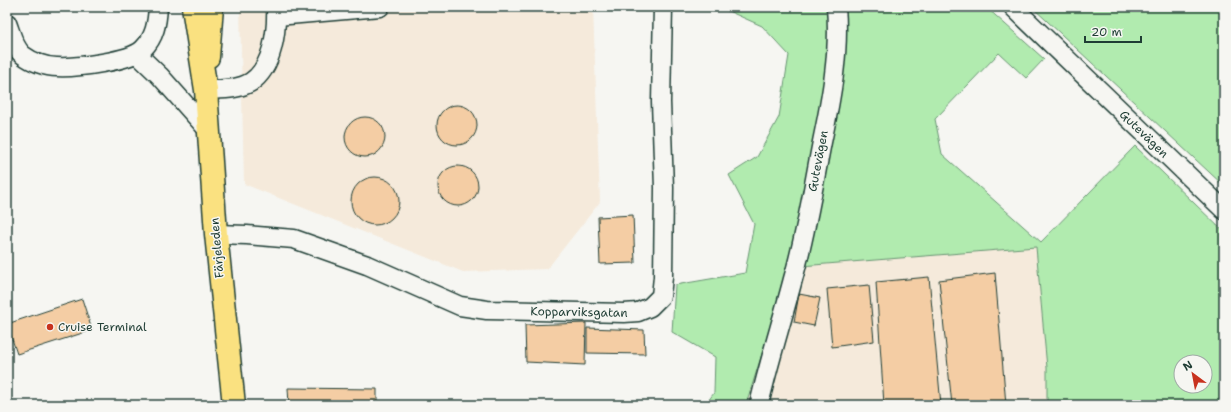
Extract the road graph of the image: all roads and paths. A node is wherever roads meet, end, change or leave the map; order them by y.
1 (158, 7) edge
2 (193, 7) edge
3 (212, 7) edge
4 (380, 7) edge
5 (663, 7) edge
6 (836, 7) edge
7 (1013, 7) edge
8 (276, 12) edge
9 (7, 22) edge
10 (137, 54) junction
11 (206, 90) junction
12 (208, 130) junction
13 (1224, 210) edge
14 (216, 234) junction
15 (234, 405) edge
16 (759, 405) edge

1 - 10 street
2 - 11 main road, Färjeleden
3 - 11 main road, Färjeleden
4 - 8 street
5 - 14 street, Kopparviksgatan
6 - 16 street, Gutevägen
7 - 13 street, Gutevägen
8 - 11 street
9 - 10 street
10 - 12 street
11 - 12 main road, Färjeleden
12 - 14 main road, Färjeleden
14 - 15 main road, Färjeleden

